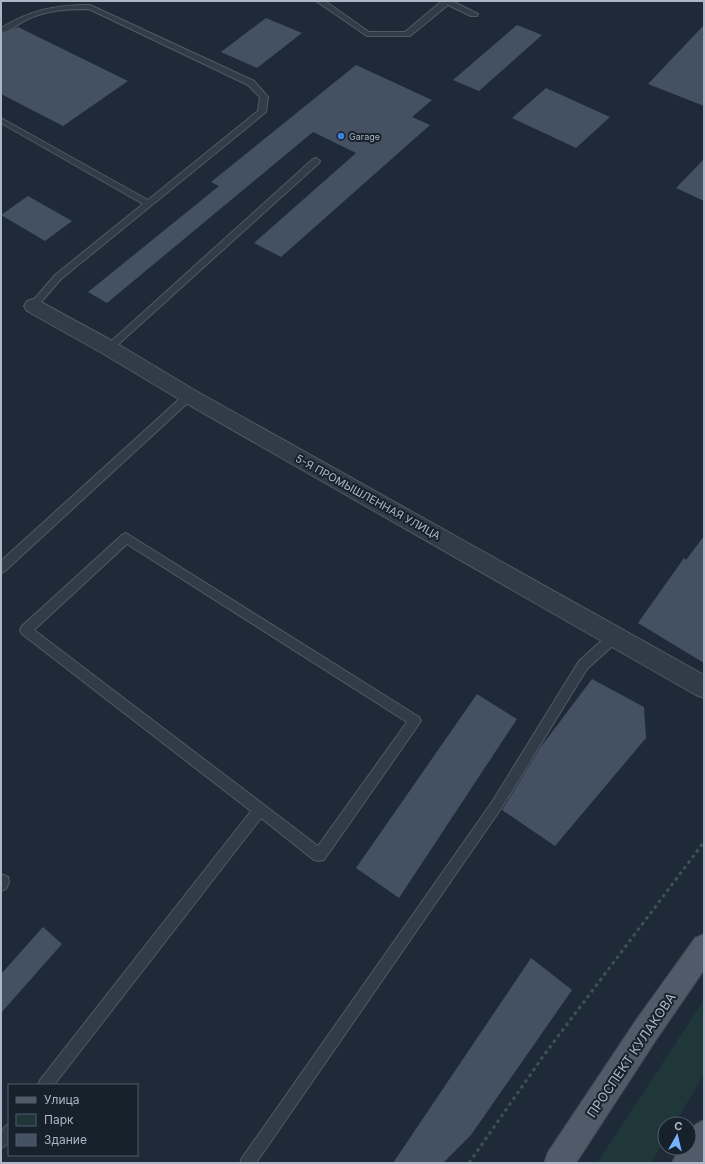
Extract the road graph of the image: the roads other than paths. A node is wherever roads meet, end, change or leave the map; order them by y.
1 (320, 1) edge
2 (447, 1) edge
3 (474, 14) dead end
4 (1, 31) edge
5 (1, 120) edge
6 (316, 161) dead end
7 (149, 204) junction
8 (33, 306) joint
9 (109, 348) junction
10 (189, 396) junction
11 (1, 568) edge
12 (614, 637) junction
13 (704, 687) edge
14 (260, 810) junction
15 (1, 880) edge
16 (1, 884) edge
17 (704, 947) edge
18 (46, 1084) edge
19 (8, 1132) edge
20 (704, 1134) edge
21 (1, 1141) edge
22 (247, 1163) edge
23 (559, 1163) edge
24 (687, 1163) edge

1 - 2 lane
2 - 3 lane
4 - 7 lane
5 - 7 lane
6 - 9 lane
7 - 8 lane
8 - 9 street, 5-Я ПРОМЫШЛЕННАЯ УЛИЦА
9 - 10 street, 5-Я ПРОМЫШЛЕННАЯ УЛИЦА
10 - 11 lane
10 - 12 street, 5-Я ПРОМЫШЛЕННАЯ УЛИЦА
12 - 13 street, 5-Я ПРОМЫШЛЕННАЯ УЛИЦА
12 - 22 lane
14 - 14 lane
14 - 18 lane
15 - 16 lane
17 - 23 main road, ПРОСПЕКТ КУЛАКОВА
19 - 21 lane
20 - 24 main road

